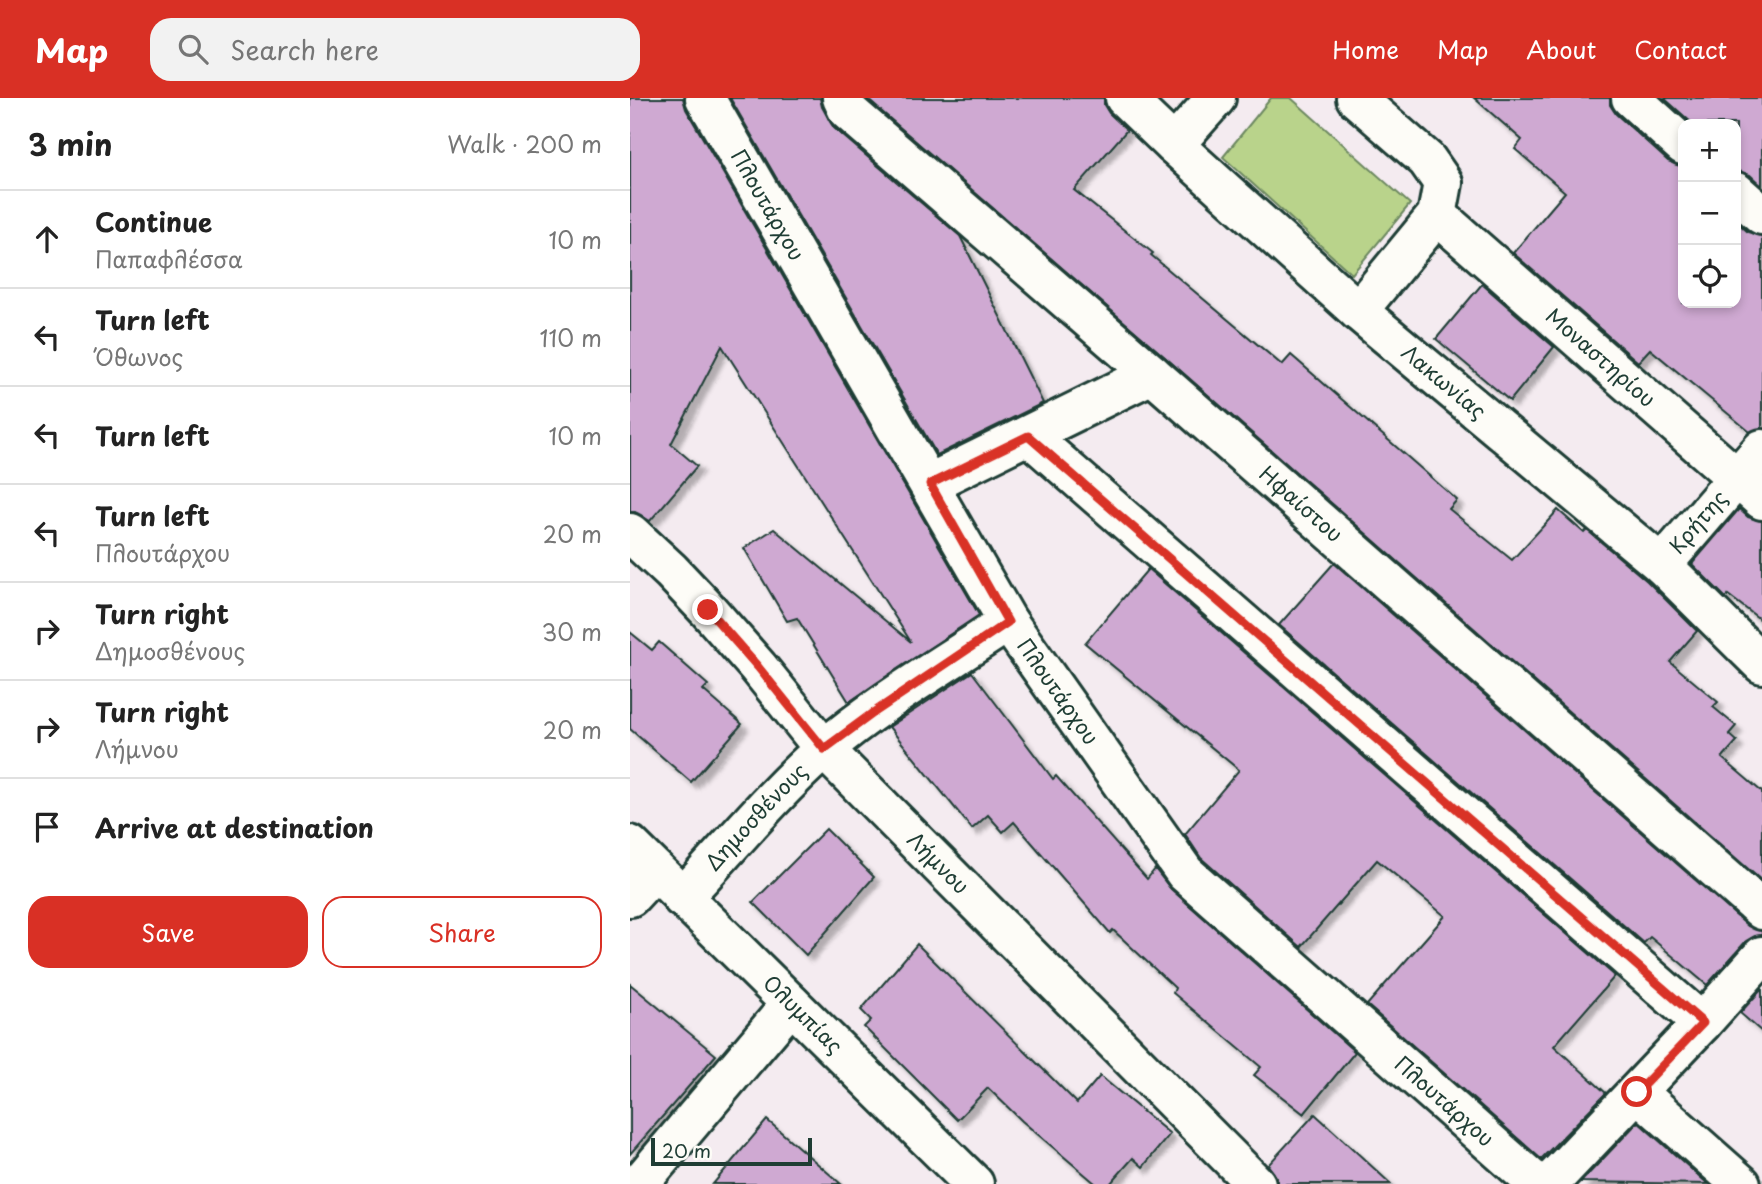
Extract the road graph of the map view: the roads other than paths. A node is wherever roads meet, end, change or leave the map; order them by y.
1 (705, 98) edge
2 (842, 98) edge
3 (1125, 98) edge
4 (1216, 98) edge
5 (1356, 98) edge
6 (1631, 98) edge
7 (1678, 140) edge
8 (1174, 145) junction
9 (1741, 196) edge
10 (1437, 215) junction
11 (1762, 215) edge
12 (1358, 311) junction
13 (1152, 374) junction
14 (1028, 436) junction
15 (1762, 449) edge
16 (930, 484) junction
17 (1749, 489) edge
18 (630, 533) edge
19 (1662, 565) junction
20 (1008, 622) junction
21 (1762, 664) edge
22 (824, 749) junction
23 (638, 871) edge
24 (682, 898) junction
25 (1762, 910) edge
26 (1762, 956) edge
27 (791, 1004) junction
28 (1703, 1023) junction
29 (1637, 1092) junction
30 (639, 1184) edge
31 (974, 1184) edge
32 (1256, 1184) edge
33 (1537, 1184) edge
34 (1549, 1184) edge
35 (1741, 1184) edge

1 - 16 street, Πλουτάρχου
2 - 13 street, Ηφαίστου
3 - 8 street, Λακωνίας
4 - 8 street
5 - 10 street
6 - 7 street
8 - 12 street, Λακωνίας
9 - 11 street
10 - 12 street
10 - 17 street, Μοναστηρίου
12 - 19 street, Λακωνίας
13 - 14 street
13 - 25 street, Ηφαίστου
14 - 16 street
14 - 28 street
15 - 17 street, Κρήτης
16 - 20 street, Πλουτάρχου
17 - 19 street, Κρήτης
18 - 22 street, Λήμνου
19 - 21 street, Λακωνίας
20 - 22 street, Δημοσθένους
20 - 33 street, Πλουτάρχου
22 - 24 street, Δημοσθένους
22 - 32 street, Λήμνου
23 - 24 street, Ολυμπίας
24 - 27 street, Ολυμπίας
26 - 28 street
27 - 30 street
27 - 31 street, Ολυμπίας
28 - 29 street
29 - 34 street
29 - 35 street

